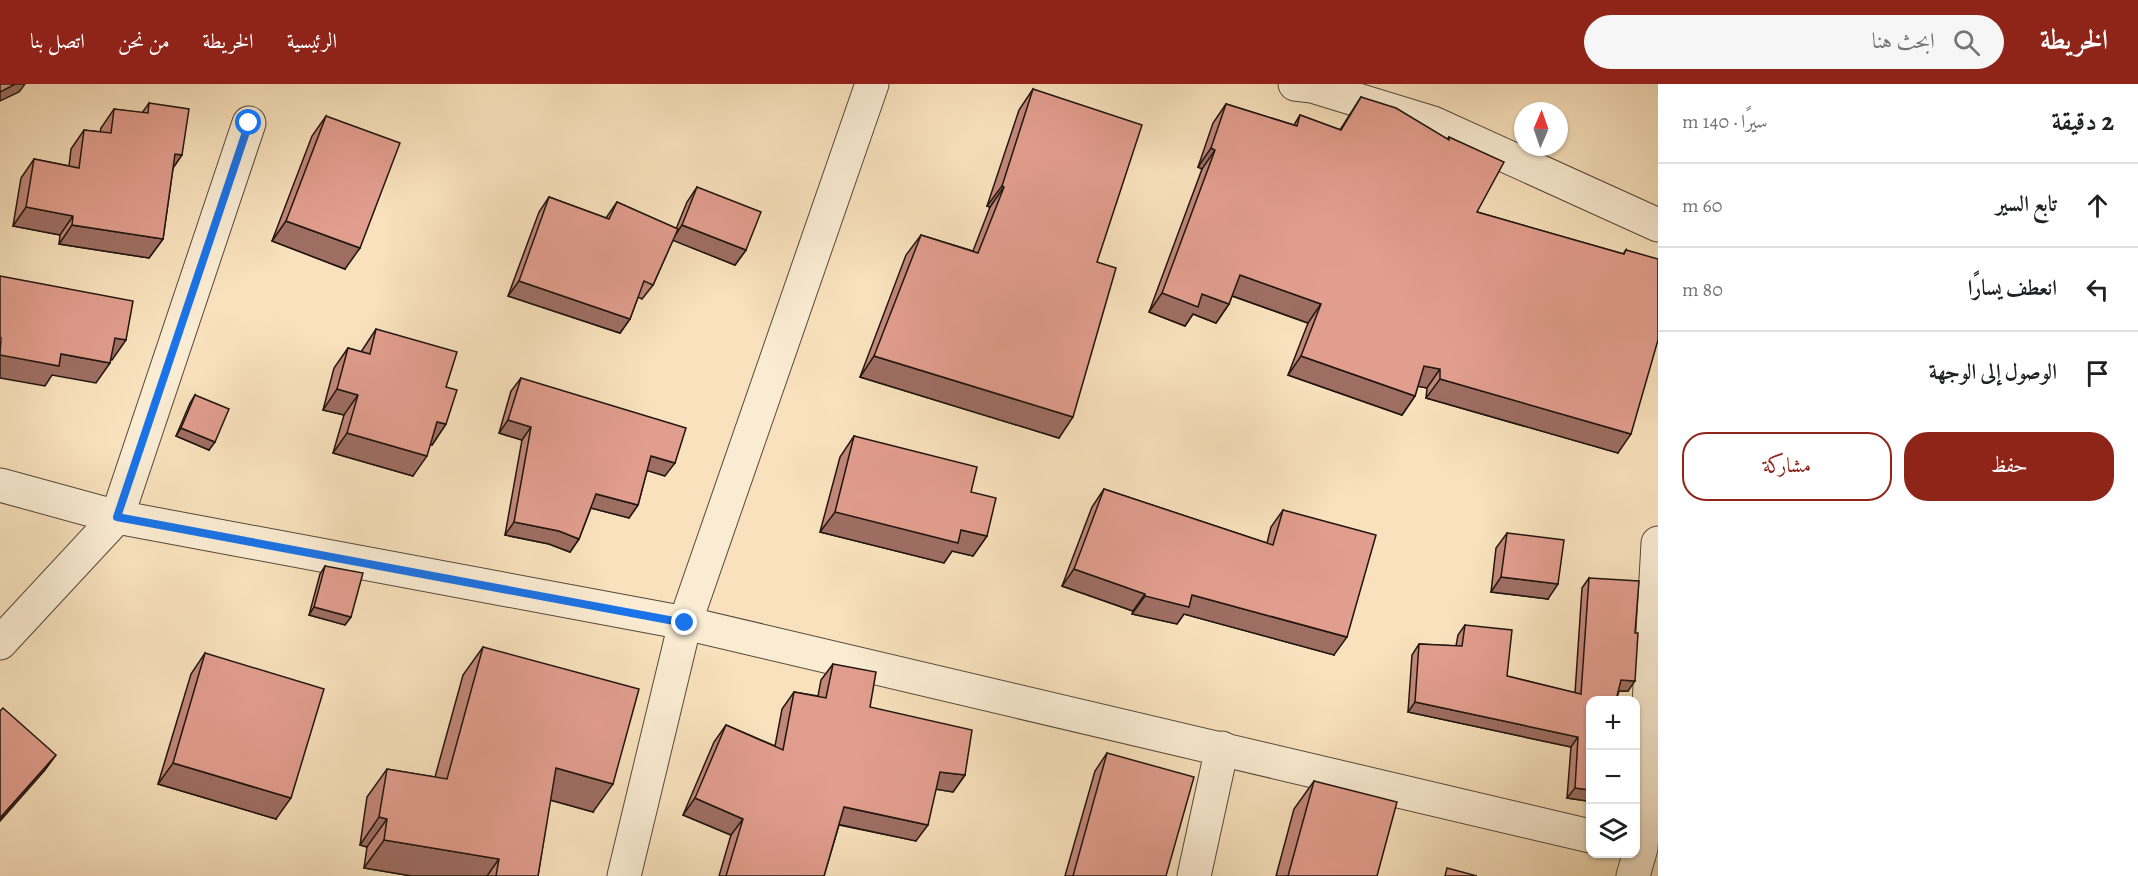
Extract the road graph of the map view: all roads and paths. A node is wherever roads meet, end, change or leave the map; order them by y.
1 (872, 84) edge
2 (1296, 84) edge
3 (249, 123) dead end
4 (1658, 225) edge
5 (0, 485) edge
6 (117, 517) junction
7 (1658, 543) edge
8 (685, 623) junction
9 (0, 643) edge
10 (1222, 748) junction
11 (1586, 835) edge
12 (1642, 856) edge
13 (624, 876) edge
14 (1194, 876) edge

1 - 8 street
2 - 4 street
3 - 6 street
5 - 6 street
6 - 8 street
6 - 9 street
7 - 12 street
8 - 10 street
8 - 13 street
10 - 11 street
10 - 14 street

